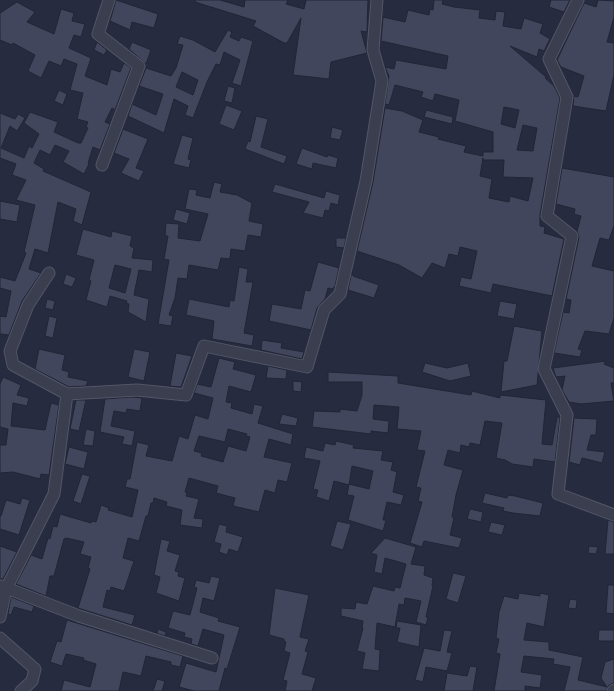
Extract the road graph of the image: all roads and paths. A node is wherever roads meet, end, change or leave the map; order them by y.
1 (109, 0) edge
2 (377, 0) edge
3 (578, 0) edge
4 (102, 165) dead end
5 (49, 273) dead end
6 (67, 394) junction
7 (614, 515) edge
8 (3, 587) edge
9 (0, 617) edge
10 (0, 638) edge
11 (212, 658) dead end
12 (21, 691) edge

1 - 4 street
2 - 6 street
3 - 7 street
5 - 6 street
6 - 8 street
8 - 9 street
8 - 11 street
10 - 12 street

